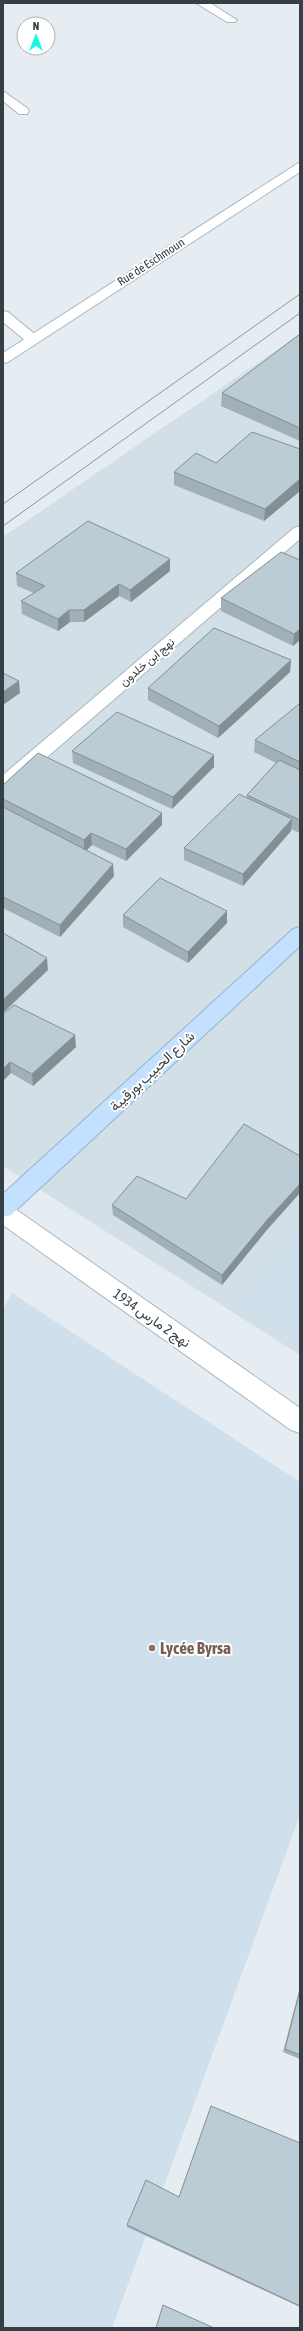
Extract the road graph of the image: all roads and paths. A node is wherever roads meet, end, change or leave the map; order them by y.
1 (202, 3) edge
2 (231, 20) dead end
3 (3, 95) edge
4 (23, 110) dead end
5 (300, 166) edge
6 (3, 315) edge
7 (32, 339) junction
8 (3, 358) edge
9 (297, 538) edge
10 (3, 785) edge
11 (300, 934) edge
12 (3, 1208) edge
13 (3, 1213) edge
14 (300, 1422) edge

1 - 2 street
3 - 4 street
5 - 7 street, Rue de Eschmoun
6 - 7 street
7 - 8 street, Rue de Eschmoun
9 - 10 street, نهج ابن خلدون
11 - 12 main road, شارع الحبيب بورقيبة
13 - 14 street, نهج 2 مارس 1934

